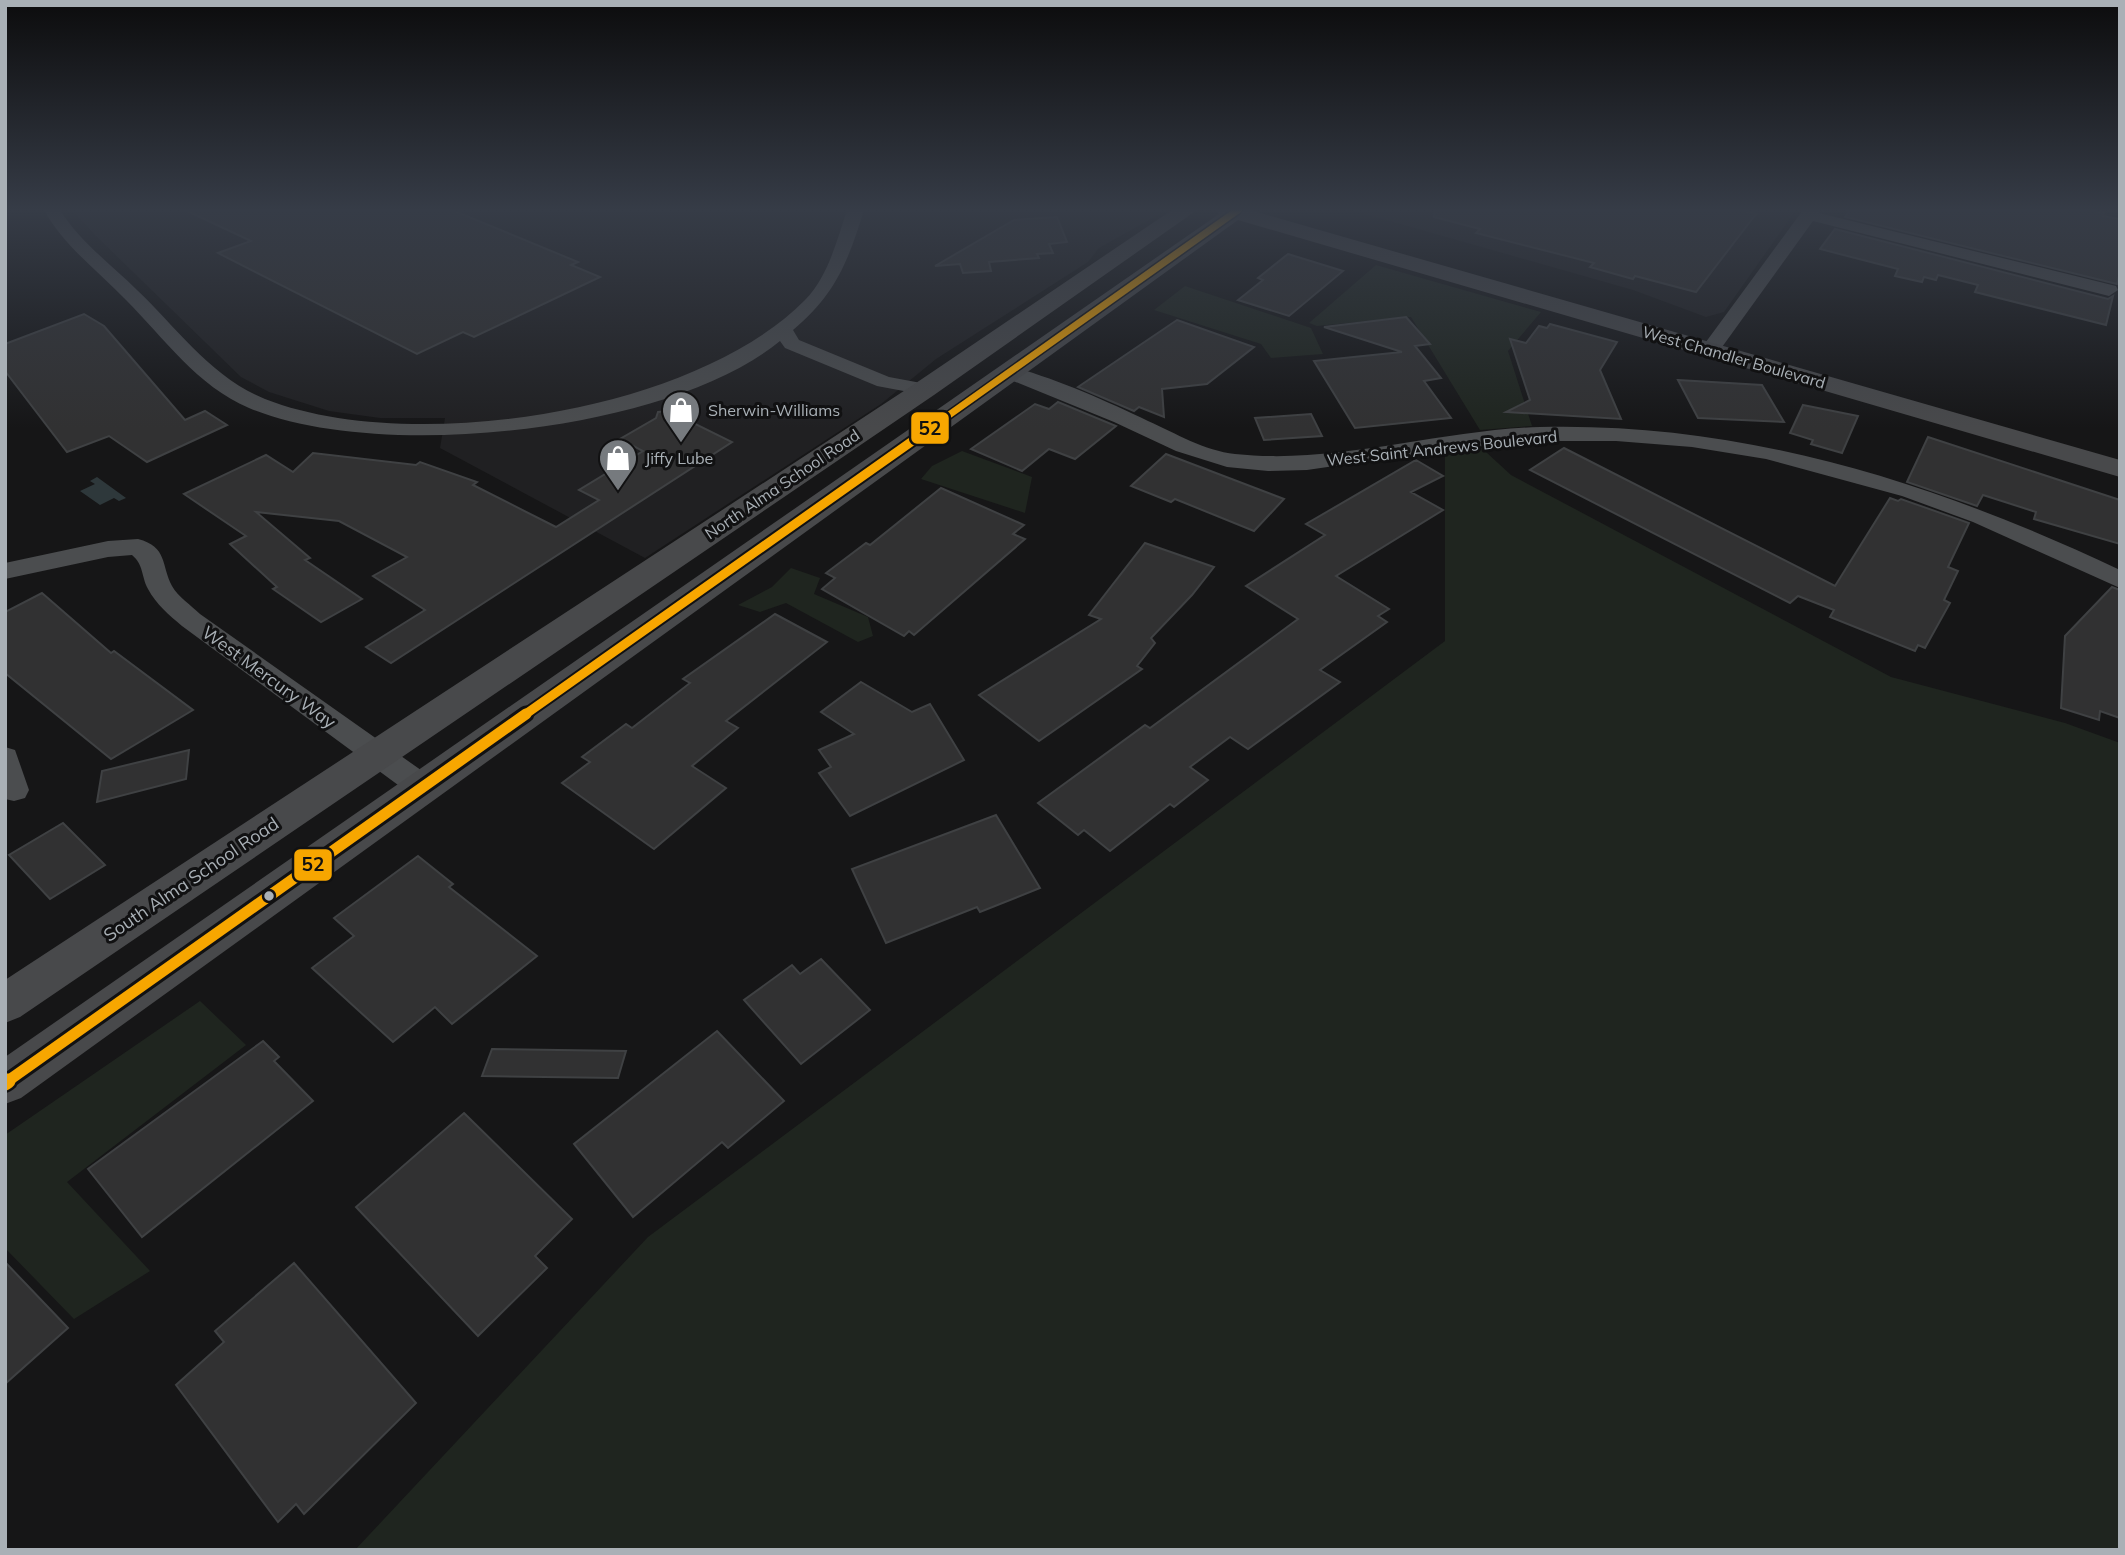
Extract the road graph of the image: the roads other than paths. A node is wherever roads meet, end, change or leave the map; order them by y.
1 (119, 283) edge
2 (826, 283) edge
3 (1080, 283) edge
4 (1133, 283) edge
5 (1499, 283) edge
6 (1759, 283) edge
7 (2080, 283) edge
8 (2109, 290) dead end
9 (1629, 303) dead end
10 (783, 330) junction
11 (1717, 341) junction
12 (1008, 372) junction
13 (925, 389) junction
14 (2120, 447) edge
15 (2120, 469) edge
16 (838, 492) junction
17 (5, 571) edge
18 (2120, 580) edge
19 (377, 754) junction
20 (5, 758) edge
21 (424, 788) junction
22 (14, 790) dead end
23 (5, 1004) edge
24 (5, 1083) edge

1 - 10 street
2 - 10 street
3 - 13 main road, North Alma School Road
4 - 12 main road
5 - 11 main road, West Chandler Boulevard
6 - 11 street
7 - 8 street
9 - 11 main road, West Chandler Boulevard
10 - 13 street
11 - 14 main road, West Chandler Boulevard
11 - 15 main road, West Chandler Boulevard
12 - 16 main road
12 - 18 street, West Saint Andrews Boulevard
13 - 16 main road
13 - 19 main road, North Alma School Road
16 - 21 main road
17 - 19 street, West Mercury Way
19 - 21 street, West Mercury Way
19 - 23 main road, South Alma School Road
20 - 22 street
21 - 24 main road

